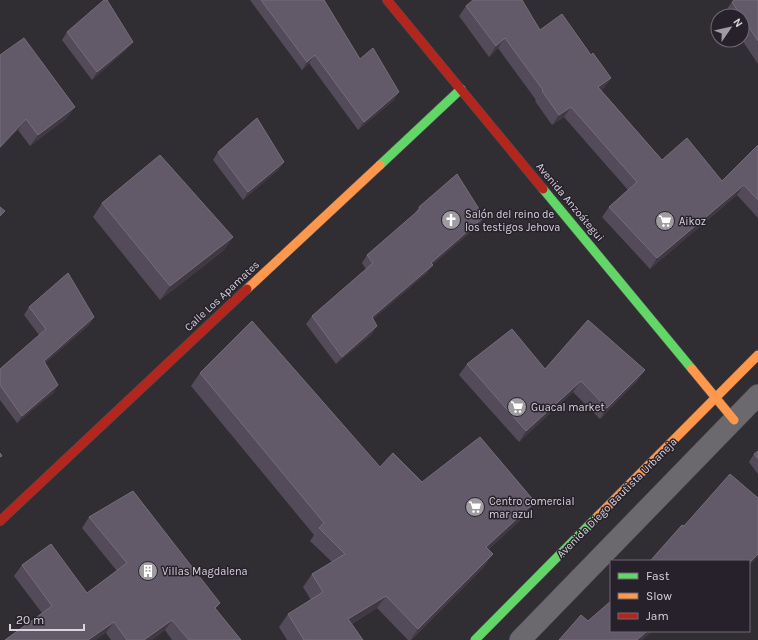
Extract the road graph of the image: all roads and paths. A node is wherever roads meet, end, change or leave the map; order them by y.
1 (387, 0) edge
2 (461, 89) junction
3 (758, 355) edge
4 (758, 395) edge
5 (716, 398) junction
6 (734, 420) junction
7 (0, 521) edge
8 (475, 640) edge
9 (520, 640) edge

1 - 2 street, Avenida Anzoátegui
2 - 5 street, Avenida Anzoátegui
2 - 7 street, Calle Los Apamates
3 - 5 street, Avenida Diego Bautista Urbaneja
4 - 6 street
5 - 6 street, Avenida Anzoátegui
5 - 8 street, Avenida Diego Bautista Urbaneja
6 - 9 street

